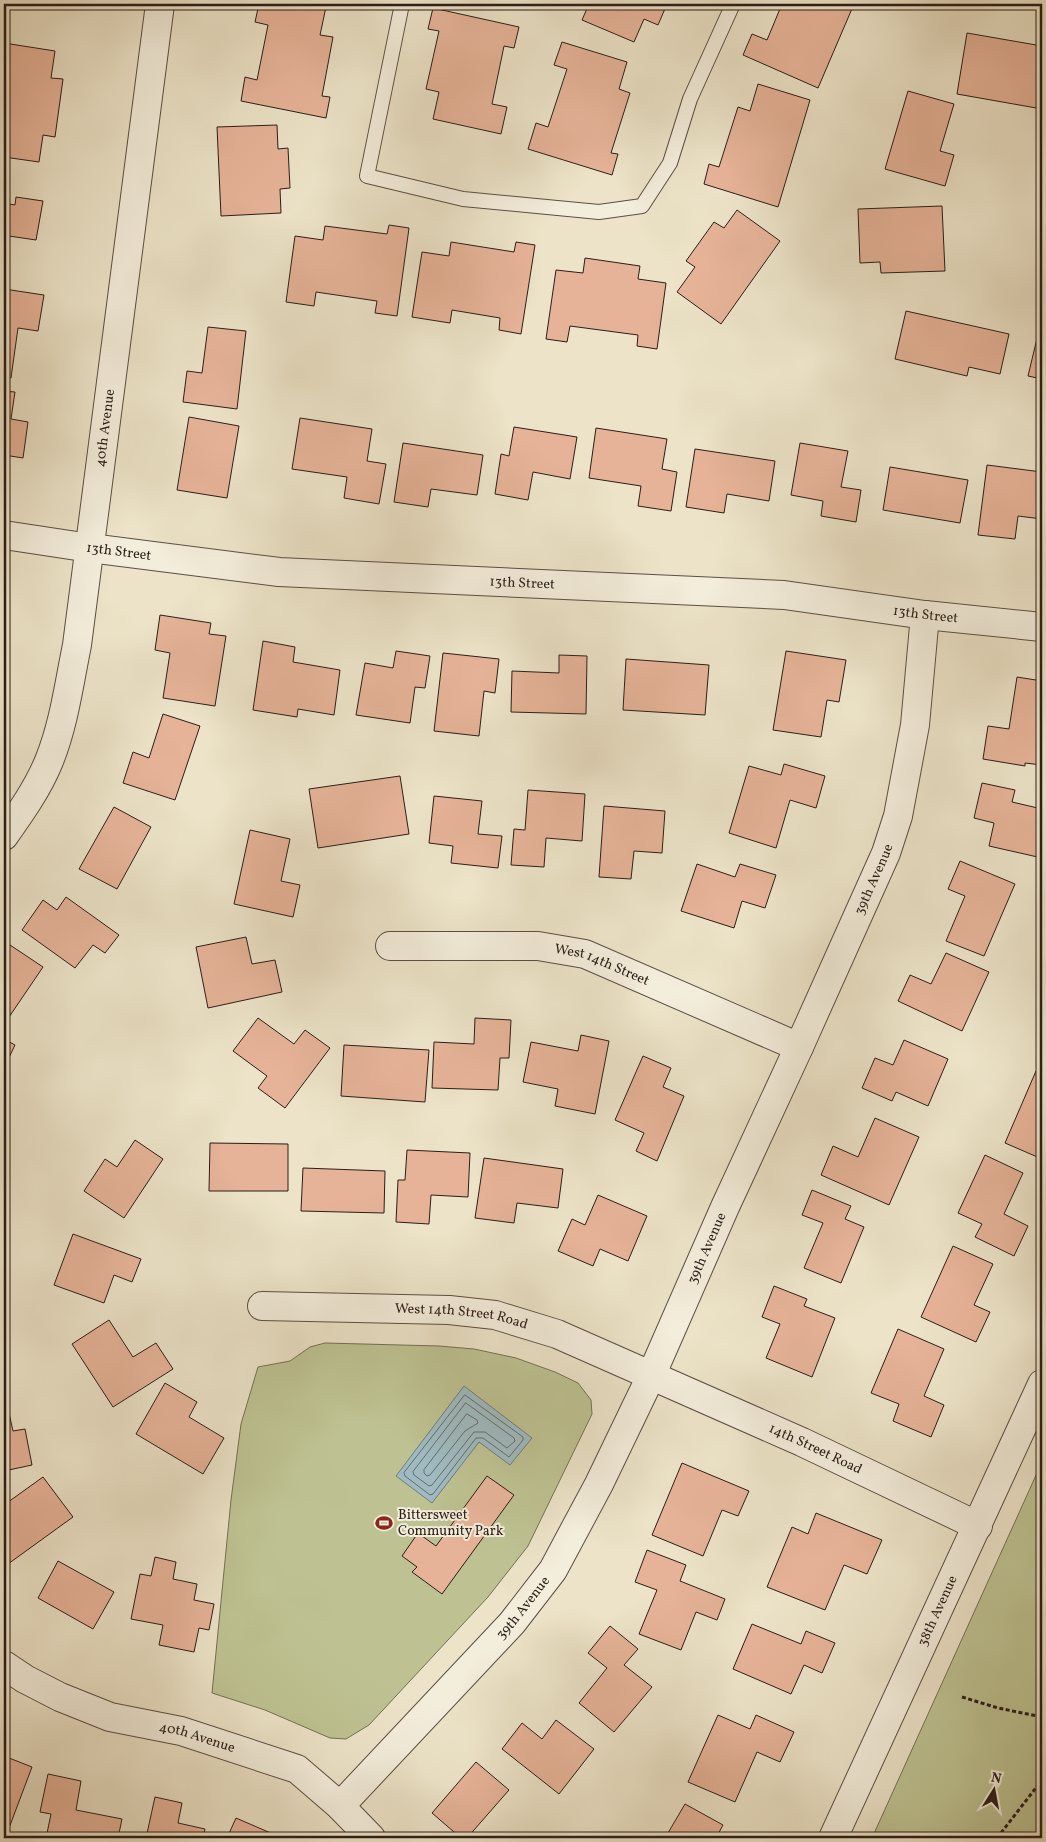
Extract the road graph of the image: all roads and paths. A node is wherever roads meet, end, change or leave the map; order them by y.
1 (160, 4) edge
2 (402, 4) edge
3 (733, 4) edge
4 (4, 535) edge
5 (90, 548) junction
6 (925, 615) junction
7 (1042, 627) edge
8 (4, 836) edge
9 (390, 946) dead end
10 (799, 1047) junction
11 (262, 1306) dead end
12 (651, 1376) junction
13 (1042, 1384) edge
14 (978, 1526) junction
15 (4, 1665) edge
16 (962, 1697) dead end
17 (1042, 1717) edge
18 (1042, 1780) edge
19 (340, 1806) junction
20 (371, 1838) edge
21 (833, 1838) edge
22 (997, 1838) edge

1 - 5 street, 40th Avenue
2 - 3 lane
4 - 5 street, 13th Street
5 - 6 street, 13th Street
5 - 8 street, 40th Avenue
6 - 7 street, 13th Street
6 - 10 street, 39th Avenue
9 - 10 street, West 14th Street
10 - 12 street, 39th Avenue
11 - 12 street, West 14th Street Road
12 - 14 street, 14th Street Road
12 - 19 street, 39th Avenue
13 - 14 street, 38th Avenue
14 - 21 street, 38th Avenue
15 - 19 street, 40th Avenue
16 - 17 path
18 - 22 path
19 - 20 street, 40th Avenue

